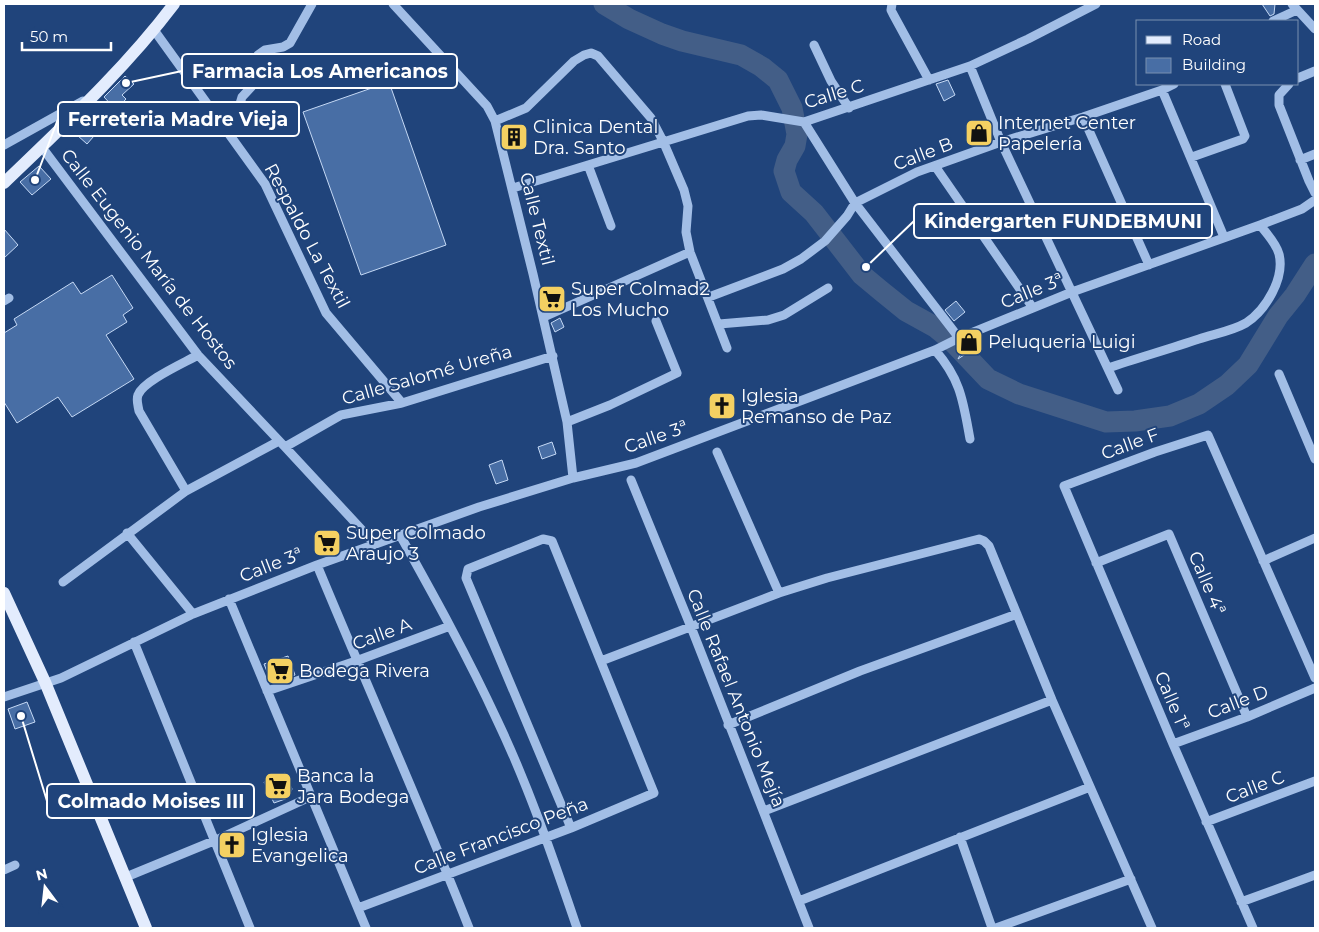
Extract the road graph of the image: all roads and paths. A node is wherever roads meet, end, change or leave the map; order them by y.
1 (174, 4) edge
2 (312, 4) edge
3 (392, 4) edge
4 (892, 4) edge
5 (1096, 4) edge
6 (1295, 7) edge
7 (1275, 20) edge
8 (1315, 29) edge
9 (154, 30) junction
10 (814, 45) dead end
11 (970, 66) junction
12 (1315, 71) edge
13 (1299, 78) edge
14 (929, 80) junction
15 (1172, 85) edge
16 (1225, 85) edge
17 (1288, 85) edge
18 (1162, 90) junction
19 (94, 95) junction
20 (849, 108) junction
21 (1083, 117) junction
22 (495, 121) junction
23 (804, 122) junction
24 (223, 126) junction
25 (663, 141) junction
26 (1001, 142) junction
27 (4, 145) edge
28 (41, 146) junction
29 (1315, 154) edge
30 (1192, 157) junction
31 (1300, 160) junction
32 (588, 166) junction
33 (935, 166) junction
34 (4, 183) edge
35 (513, 188) junction
36 (1315, 193) edge
37 (1315, 200) edge
38 (855, 203) junction
39 (1260, 225) junction
40 (612, 226) dead end
41 (1224, 237) junction
42 (690, 252) junction
43 (1149, 265) junction
44 (828, 288) dead end
45 (1072, 292) junction
46 (708, 297) junction
47 (1033, 308) junction
48 (544, 317) junction
49 (656, 322) dead end
50 (719, 324) junction
51 (959, 338) junction
52 (727, 348) dead end
53 (938, 349) junction
54 (198, 356) junction
55 (553, 356) junction
56 (1108, 368) junction
57 (1278, 374) dead end
58 (1118, 390) dead end
59 (402, 403) junction
60 (567, 422) junction
61 (970, 439) dead end
62 (282, 444) junction
63 (717, 452) dead end
64 (1315, 459) edge
65 (573, 478) junction
66 (630, 480) dead end
67 (1064, 486) joint
68 (186, 491) junction
69 (127, 533) junction
70 (400, 535) junction
71 (1315, 538) edge
72 (375, 544) junction
73 (1264, 561) junction
74 (1096, 563) junction
75 (318, 565) junction
76 (63, 582) dead end
77 (4, 593) edge
78 (779, 593) junction
79 (229, 599) junction
80 (193, 614) junction
81 (1017, 614) junction
82 (450, 626) junction
83 (691, 627) junction
84 (134, 642) junction
85 (356, 661) junction
86 (600, 661) junction
87 (1315, 678) edge
88 (45, 682) junction
89 (1315, 688) edge
90 (267, 691) junction
91 (4, 697) edge
92 (1052, 700) junction
93 (1247, 717) junction
94 (728, 724) junction
95 (1173, 744) junction
96 (1315, 782) edge
97 (1090, 786) junction
98 (310, 797) junction
99 (764, 811) junction
100 (1206, 822) junction
101 (571, 828) junction
102 (960, 837) junction
103 (546, 838) junction
104 (216, 840) junction
105 (15, 865) dead end
106 (4, 870) edge
107 (448, 874) junction
108 (1315, 875) edge
109 (126, 876) junction
110 (1131, 879) junction
111 (799, 902) junction
112 (1241, 902) junction
113 (358, 908) junction
114 (146, 928) edge
115 (250, 928) edge
116 (366, 928) edge
117 (469, 928) edge
118 (577, 928) edge
119 (809, 928) edge
120 (994, 928) edge
121 (1152, 928) edge
122 (1253, 928) edge

1 - 9 main road
2 - 24 street
3 - 22 street, Calle Textil
4 - 14 street
5 - 11 street, Calle C
6 - 7 street
6 - 8 street
9 - 19 main road
9 - 24 street, Respaldo La Textil
10 - 20 street
11 - 14 street, Calle C
11 - 26 street
12 - 13 street
14 - 20 street, Calle C
15 - 18 street, Calle B
16 - 30 street
17 - 31 street
18 - 21 street, Calle B
18 - 30 street
19 - 27 street
19 - 28 main road
20 - 23 street, Calle C
21 - 26 street, Calle B
21 - 43 street
22 - 25 street
22 - 35 street, Calle Textil
23 - 25 street, Calle C
23 - 38 street
24 - 59 street, Respaldo La Textil
25 - 32 street, Calle C
25 - 42 street
26 - 33 street, Calle B
26 - 45 street
28 - 34 main road
28 - 54 street, Calle Eugenio María de Hostos
29 - 31 street
30 - 41 street
31 - 36 street
32 - 35 street, Calle C
32 - 40 street
33 - 38 street, Calle B
33 - 47 street
35 - 48 street, Calle Textil
37 - 39 street, Calle 3ª
38 - 46 street, Calle B
38 - 51 street
39 - 41 street, Calle 3ª
39 - 56 street
41 - 43 street, Calle 3ª
42 - 46 street
42 - 48 street
43 - 45 street, Calle 3ª
44 - 50 street
45 - 47 street, Calle 3ª
45 - 56 street
46 - 50 street
47 - 51 street, Calle 3ª
48 - 55 street, Calle Textil
49 - 60 street
50 - 52 street
51 - 53 street, Calle 3ª
53 - 61 street
53 - 65 street, Calle 3ª
54 - 62 street, Calle Eugenio María de Hostos
54 - 68 street
55 - 59 street, Calle Salomé Ureña
55 - 60 street, Calle Textil
56 - 58 street
57 - 64 street
59 - 62 street, Calle Salomé Ureña
60 - 65 street, Calle Textil
62 - 68 street, Calle Salomé Ureña
62 - 72 street, Calle Eugenio María de Hostos
63 - 78 street
65 - 70 street, Calle 3ª
66 - 83 street, Calle Rafael Antonio Mejía
67 - 73 street, Calle F
67 - 74 street, Calle 1ª
68 - 69 street, Calle Salomé Ureña
69 - 76 street, Calle Salomé Ureña
69 - 80 street
70 - 72 street, Calle 3ª
70 - 82 street
71 - 73 street
72 - 75 street, Calle 3ª
73 - 87 street
74 - 93 street, Calle 4ª
74 - 95 street, Calle 1ª
75 - 79 street, Calle 3ª
75 - 85 street
77 - 88 main road
78 - 81 street
78 - 83 street
79 - 80 street, Calle 3ª
79 - 90 street
80 - 84 street, Calle 3ª
81 - 92 street
81 - 94 street
82 - 85 street, Calle A
82 - 103 street
83 - 86 street
83 - 94 street, Calle Rafael Antonio Mejía
84 - 88 street, Calle 3ª
84 - 104 street
85 - 90 street, Calle A
85 - 107 street
86 - 101 street, Calle Francisco Peña
86 - 101 street
88 - 91 street, Calle 3ª
88 - 109 main road
89 - 93 street, Calle D
90 - 98 street
92 - 97 street
92 - 99 street
93 - 95 street, Calle D
94 - 99 street, Calle Rafael Antonio Mejía
95 - 100 street, Calle 1ª
96 - 100 street, Calle C
97 - 102 street
97 - 110 street
98 - 104 street
98 - 113 street
99 - 111 street, Calle Rafael Antonio Mejía
100 - 112 street, Calle 1ª
101 - 103 street, Calle Francisco Peña
102 - 111 street
102 - 120 street
103 - 107 street, Calle Francisco Peña
103 - 118 street
104 - 109 street
104 - 115 street
105 - 106 street
107 - 113 street, Calle Francisco Peña
107 - 117 street
108 - 112 street
109 - 114 main road
110 - 120 street
110 - 121 street
111 - 119 street, Calle Rafael Antonio Mejía
112 - 122 street, Calle 1ª
113 - 116 street

